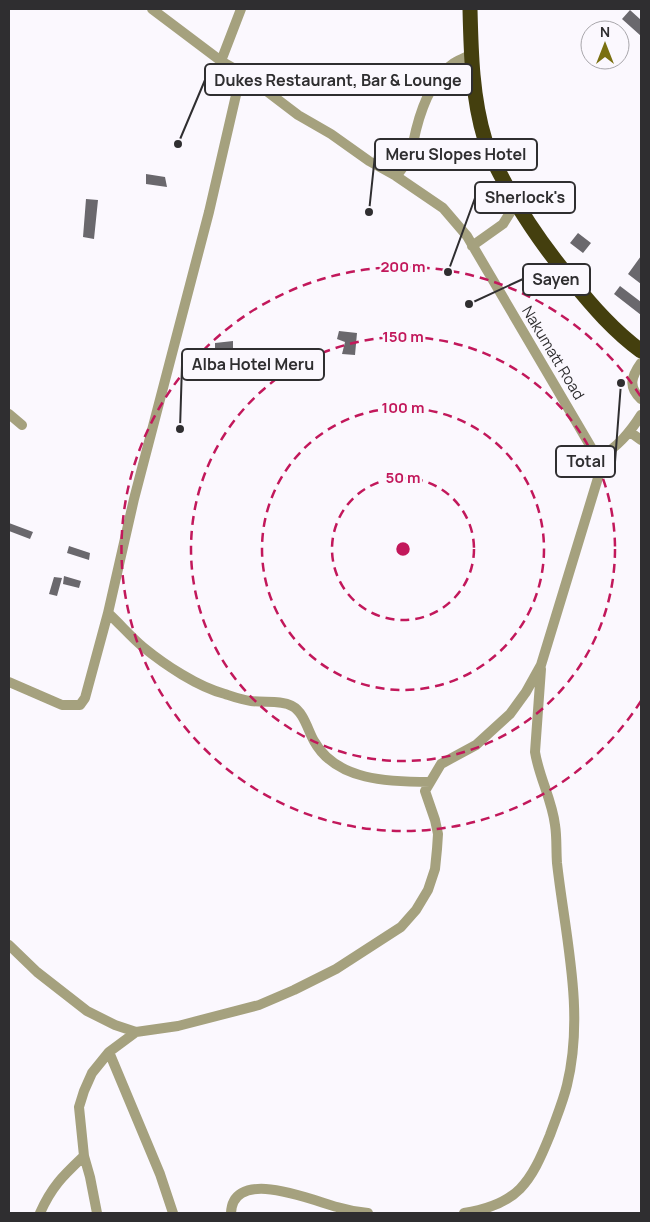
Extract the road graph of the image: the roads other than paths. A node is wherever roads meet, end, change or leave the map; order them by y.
1 (152, 9) edge
2 (241, 9) edge
3 (470, 9) edge
4 (472, 54) junction
5 (221, 61) junction
6 (244, 74) junction
7 (396, 176) junction
8 (516, 203) junction
9 (472, 246) junction
10 (641, 351) edge
11 (641, 363) edge
12 (641, 399) edge
13 (9, 414) edge
14 (641, 415) edge
15 (22, 425) dead end
16 (630, 432) junction
17 (641, 440) edge
18 (602, 457) junction
19 (108, 613) junction
20 (541, 665) junction
21 (9, 682) edge
22 (430, 782) junction
23 (9, 945) edge
24 (136, 1032) junction
25 (109, 1052) junction
26 (84, 1156) junction
27 (40, 1213) edge
28 (98, 1213) edge
29 (173, 1213) edge
30 (231, 1213) edge
31 (368, 1213) edge
32 (464, 1213) edge

1 - 5 street, Nakumatt Road
2 - 5 street
3 - 4 highway
4 - 7 street
4 - 8 highway
5 - 6 street, Nakumatt Road
6 - 7 street, Nakumatt Road
6 - 19 street
7 - 9 street, Nakumatt Road
8 - 9 street
8 - 10 highway
9 - 18 street, Nakumatt Road
11 - 12 street
13 - 15 street
14 - 16 street
16 - 17 street
16 - 18 street
18 - 20 street
19 - 21 street
19 - 22 street
20 - 22 street
20 - 32 street
22 - 24 street
23 - 24 street
24 - 25 street
25 - 26 street
25 - 29 street
26 - 27 street
26 - 28 street
30 - 31 street

